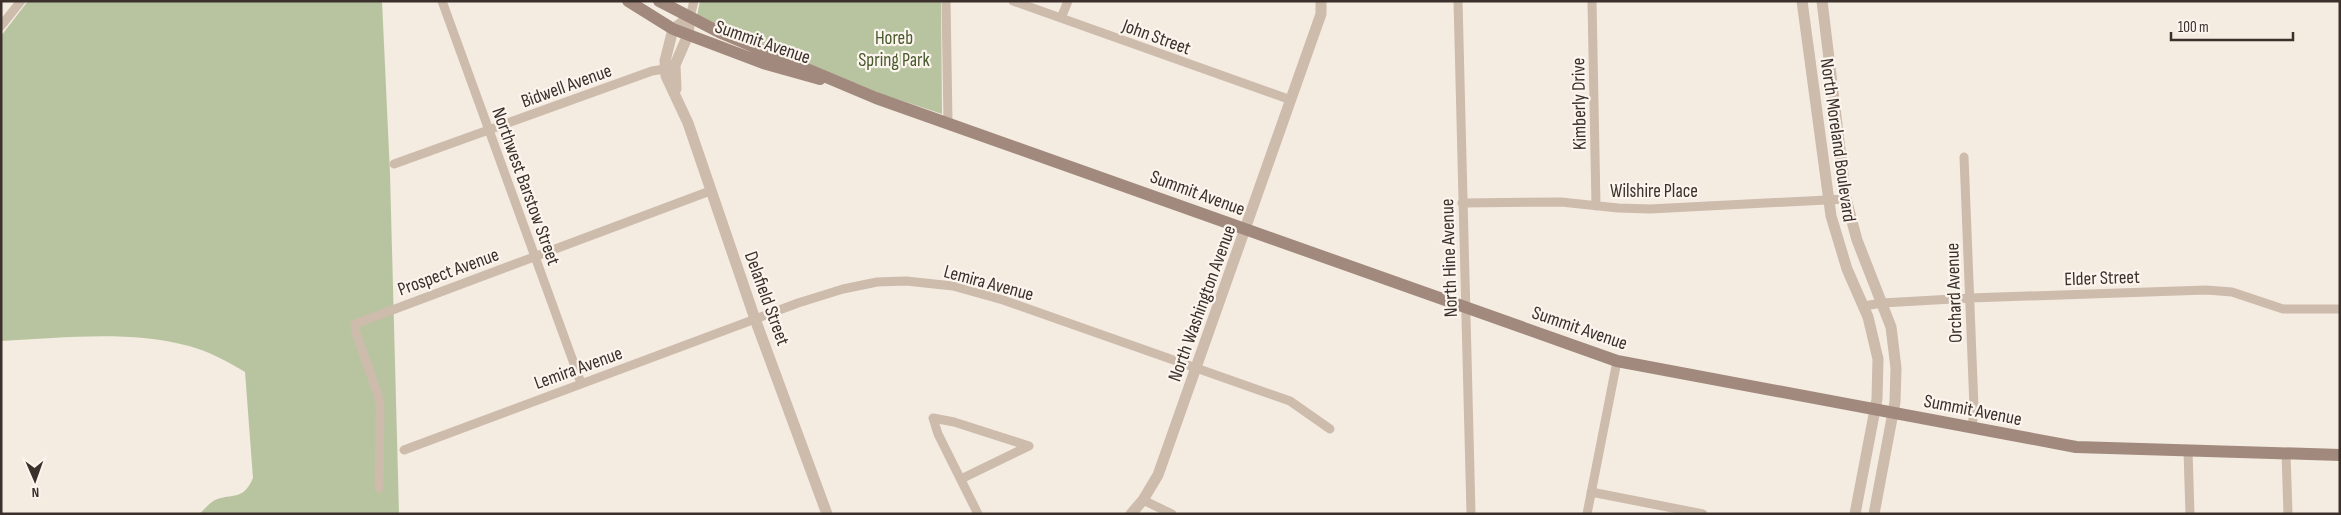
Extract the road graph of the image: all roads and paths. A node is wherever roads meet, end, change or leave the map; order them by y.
1 (20, 1) edge
2 (442, 1) edge
3 (628, 1) edge
4 (659, 1) edge
5 (694, 1) edge
6 (946, 1) edge
7 (1013, 1) edge
8 (1068, 1) edge
9 (1321, 1) edge
10 (1458, 1) edge
11 (1592, 1) edge
12 (1802, 1) edge
13 (1822, 1) edge
14 (690, 17) junction
15 (1061, 18) junction
16 (1, 26) edge
17 (673, 30) junction
18 (688, 36) junction
19 (665, 69) junction
20 (843, 83) junction
21 (676, 95) junction
22 (1291, 100) junction
23 (948, 124) junction
24 (489, 130) junction
25 (1964, 157) dead end
26 (394, 164) dead end
27 (710, 191) junction
28 (1846, 199) junction
29 (1828, 201) junction
30 (1462, 203) junction
31 (1596, 206) junction
32 (1245, 229) junction
33 (535, 256) junction
34 (1970, 298) junction
35 (1882, 302) junction
36 (1864, 306) junction
37 (1466, 308) junction
38 (2340, 309) edge
39 (755, 319) junction
40 (1878, 358) junction
41 (1896, 358) junction
42 (1617, 361) junction
43 (1196, 368) junction
44 (581, 383) junction
45 (1875, 410) junction
46 (1893, 413) junction
47 (1972, 428) junction
48 (1330, 429) dead end
49 (404, 450) dead end
50 (2188, 451) junction
51 (2286, 453) junction
52 (2340, 455) edge
53 (1864, 466) junction
54 (1882, 469) junction
55 (961, 479) junction
56 (379, 488) dead end
57 (1591, 492) junction
58 (1143, 500) junction
59 (828, 514) edge
60 (978, 514) edge
61 (1131, 514) edge
62 (1172, 514) edge
63 (1471, 514) edge
64 (1587, 514) edge
65 (1703, 514) edge
66 (1855, 514) edge
67 (1874, 514) edge
68 (2190, 514) edge
69 (2288, 514) edge

1 - 16 street
2 - 24 street, Northwest Barstow Street
3 - 17 main road
4 - 14 main road
5 - 14 street
6 - 23 street
7 - 15 street, John Street
8 - 15 street
9 - 22 street, North Washington Avenue
10 - 30 street, North Hine Avenue
11 - 31 street, Kimberly Drive
12 - 29 street, North Moreland Boulevard
13 - 28 street, North Moreland Boulevard
14 - 17 street
14 - 18 street, Delafield Street
14 - 20 main road, Summit Avenue
15 - 22 street, John Street
17 - 18 main road, Summit Avenue
17 - 19 street
18 - 20 main road, Summit Avenue
18 - 21 street, Delafield Street
19 - 21 street, Delafield Street
19 - 24 street, Bidwell Avenue
20 - 23 main road, Summit Avenue
21 - 27 street, Delafield Street
22 - 32 street, North Washington Avenue
23 - 32 main road, Summit Avenue
24 - 26 street, Bidwell Avenue
24 - 33 street, Northwest Barstow Street
25 - 34 street, Orchard Avenue
27 - 33 street, Prospect Avenue
27 - 39 street, Delafield Street
28 - 29 street, Wilshire Place
28 - 35 street, North Moreland Boulevard
29 - 31 street, Wilshire Place
29 - 36 street, North Moreland Boulevard
30 - 31 street, Wilshire Place
30 - 37 street, North Hine Avenue
32 - 37 main road, Summit Avenue
32 - 43 street, North Washington Avenue
33 - 44 street, Northwest Barstow Street
33 - 56 street, Prospect Avenue
34 - 35 street, Elder Street
34 - 38 street, Elder Street
34 - 47 street, Orchard Avenue
35 - 36 street, Elder Street
35 - 41 street, North Moreland Boulevard
36 - 40 street, North Moreland Boulevard
37 - 42 main road, Summit Avenue
37 - 63 street, North Hine Avenue
39 - 43 street, Lemira Avenue
39 - 44 street, Lemira Avenue
39 - 59 street, Delafield Street
40 - 41 street
40 - 45 street, North Moreland Boulevard
41 - 46 street, North Moreland Boulevard
42 - 45 main road, Summit Avenue
42 - 57 street
43 - 48 street, Lemira Avenue
43 - 58 street, North Washington Avenue
44 - 49 street, Lemira Avenue
45 - 46 main road, Summit Avenue
45 - 53 street, North Moreland Boulevard
46 - 47 main road, Summit Avenue
46 - 54 street, North Moreland Boulevard
47 - 50 main road, Summit Avenue
50 - 51 main road, Summit Avenue
50 - 68 street
51 - 52 main road, Summit Avenue
51 - 69 street
53 - 54 street
53 - 66 street, North Moreland Boulevard
54 - 67 street, North Moreland Boulevard
55 - 55 street
55 - 60 street
57 - 64 street
57 - 65 street
58 - 61 street, North Washington Avenue
58 - 62 street

